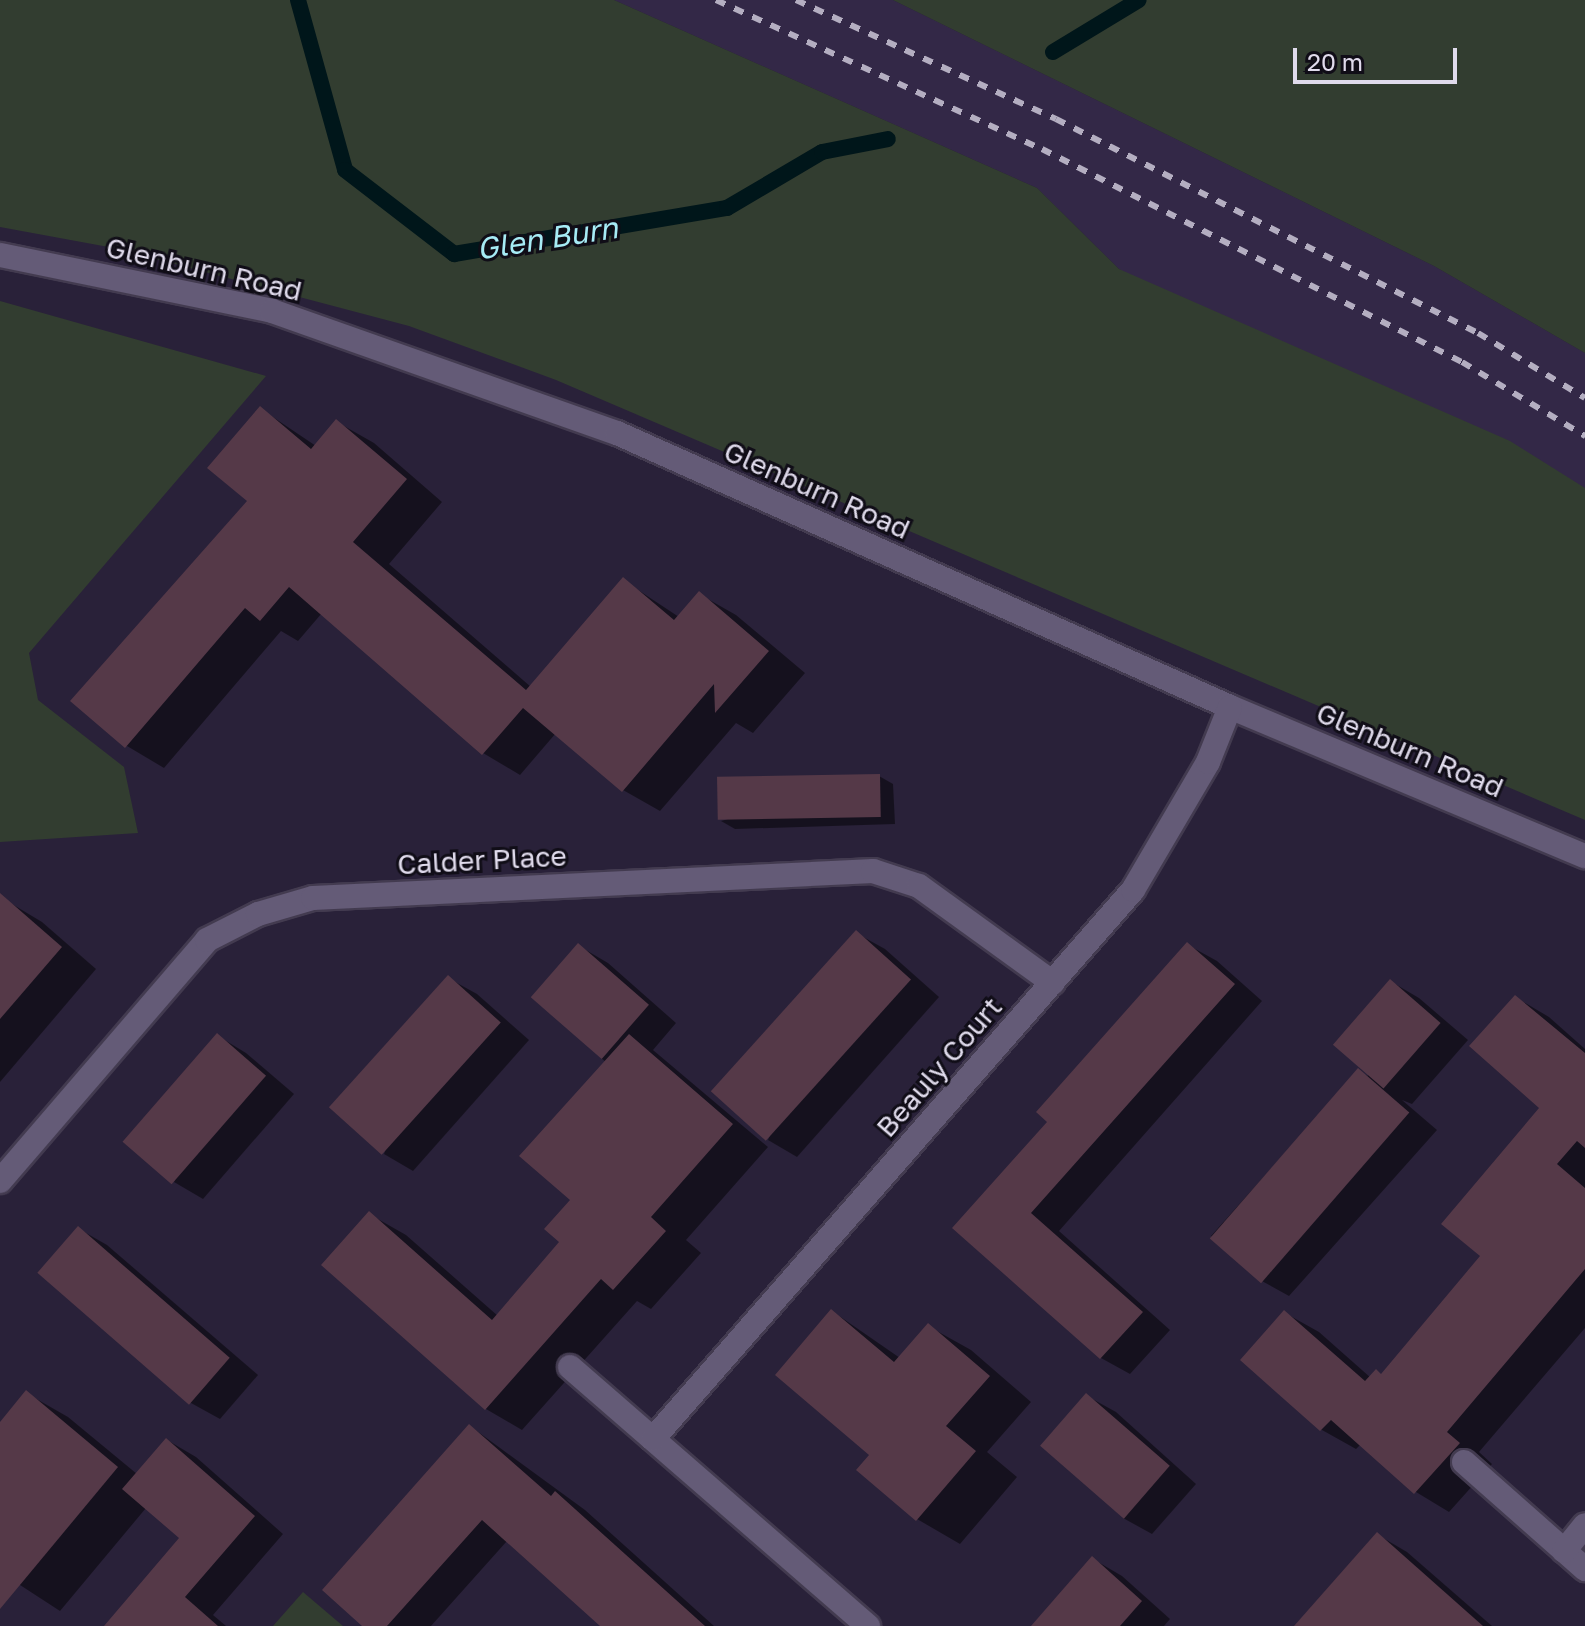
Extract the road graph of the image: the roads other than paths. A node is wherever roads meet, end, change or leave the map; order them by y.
1 (0, 255) edge
2 (1230, 707) junction
3 (1585, 856) edge
4 (1053, 983) junction
5 (0, 1181) edge
6 (570, 1367) dead end
7 (653, 1439) junction
8 (1464, 1462) dead end
9 (1585, 1525) edge
10 (1564, 1551) junction
11 (1585, 1569) edge
12 (868, 1626) edge

1 - 2 street, Glenburn Road
2 - 3 street, Glenburn Road
2 - 4 street, Beauly Court
4 - 5 street, Calder Place
4 - 7 street, Beauly Court
6 - 7 street
7 - 12 street
8 - 10 street
9 - 10 street
10 - 11 street

